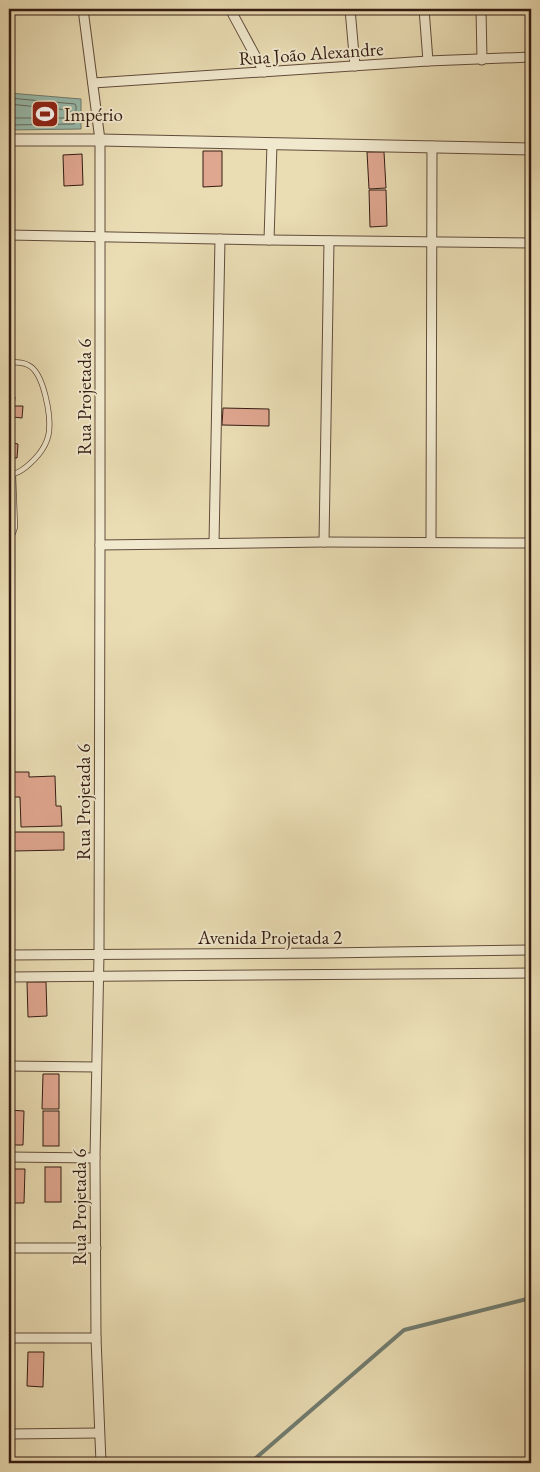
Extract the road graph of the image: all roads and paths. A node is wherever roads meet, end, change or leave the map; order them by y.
1 (83, 9) edge
2 (230, 9) edge
3 (350, 9) edge
4 (424, 9) edge
5 (481, 9) edge
6 (531, 57) edge
7 (482, 60) junction
8 (428, 61) junction
9 (355, 66) junction
10 (264, 72) junction
11 (93, 83) junction
12 (9, 140) edge
13 (100, 140) junction
14 (272, 144) junction
15 (432, 146) junction
16 (531, 149) edge
17 (9, 235) edge
18 (99, 237) junction
19 (220, 239) junction
20 (269, 240) junction
21 (329, 241) junction
22 (431, 242) junction
23 (531, 243) edge
24 (9, 362) edge
25 (11, 474) edge
26 (9, 536) edge
27 (324, 542) junction
28 (431, 542) junction
29 (214, 543) junction
30 (531, 543) edge
31 (100, 546) junction
32 (531, 950) edge
33 (98, 954) junction
34 (9, 955) edge
35 (531, 973) edge
36 (9, 977) edge
37 (98, 977) junction
38 (9, 1066) edge
39 (96, 1067) junction
40 (9, 1157) edge
41 (95, 1158) junction
42 (9, 1248) edge
43 (96, 1248) junction
44 (9, 1338) edge
45 (96, 1338) junction
46 (100, 1433) junction
47 (9, 1434) edge
48 (101, 1463) edge

1 - 11 street, Rua Projetada 6
2 - 10 street
3 - 9 street
4 - 8 street
5 - 7 street
6 - 7 street, Rua João Alexandre
7 - 8 street, Rua João Alexandre
8 - 9 street, Rua João Alexandre
9 - 10 street, Rua João Alexandre
10 - 11 street, Rua João Alexandre
11 - 13 street, Rua Projetada 6
12 - 13 street
13 - 14 street
13 - 18 street, Rua Projetada 6
14 - 15 street
14 - 20 street
15 - 16 street
15 - 22 street
17 - 18 street
18 - 19 street
18 - 31 street, Rua Projetada 6
19 - 20 street
19 - 29 street
20 - 21 street
21 - 22 street
21 - 27 street
22 - 23 street
22 - 28 street
24 - 25 lane
25 - 26 lane
27 - 28 street
27 - 29 street
28 - 30 street
29 - 31 street
31 - 33 street, Rua Projetada 6
32 - 33 street, Avenida Projetada 2
33 - 34 street, Avenida Projetada 2
33 - 37 street, Rua Projetada 6
35 - 37 street, Avenida Projetada 2
36 - 37 street, Avenida Projetada 2
37 - 39 street, Rua Projetada 6
38 - 39 street
39 - 41 street, Rua Projetada 6
40 - 41 street
41 - 43 street, Rua Projetada 6
42 - 43 street
43 - 45 street, Rua Projetada 6
44 - 45 street
45 - 46 street, Rua Projetada 6
46 - 47 street
46 - 48 street, Rua Projetada 6

